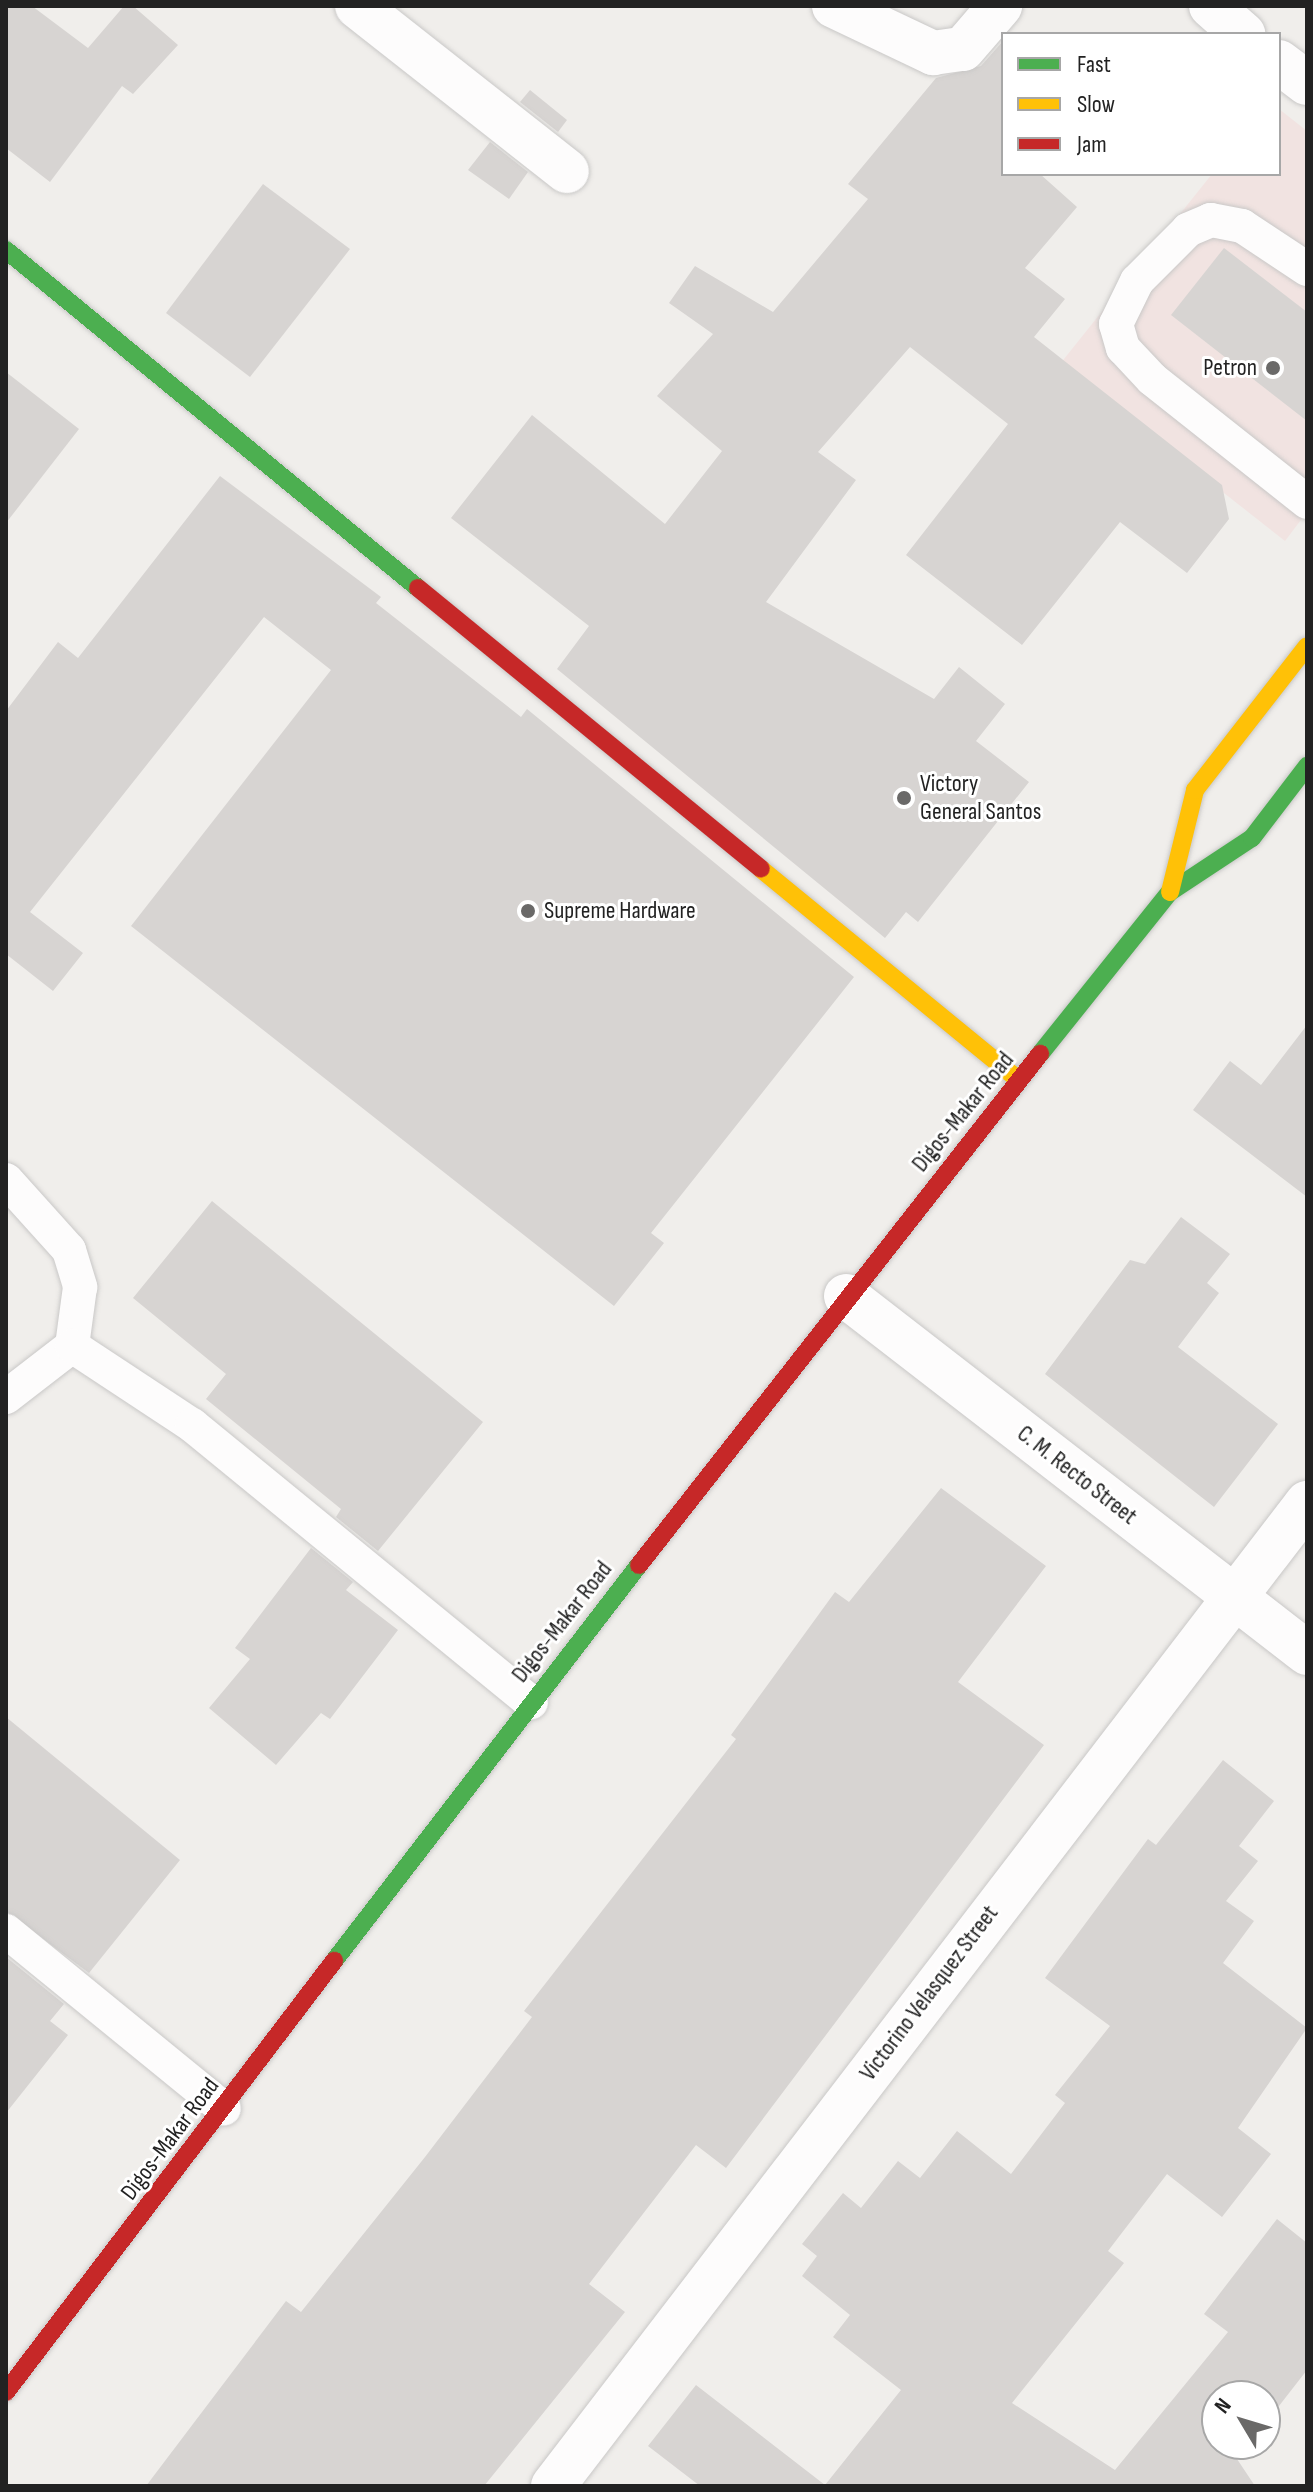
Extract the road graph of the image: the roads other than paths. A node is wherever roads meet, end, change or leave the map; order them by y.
1 (357, 6) edge
2 (834, 6) edge
3 (1000, 6) edge
4 (1211, 6) edge
5 (1241, 32) edge
6 (1281, 64) edge
7 (1307, 83) edge
8 (567, 171) dead end
9 (6, 250) edge
10 (1307, 269) edge
11 (1307, 502) edge
12 (1307, 646) edge
13 (1307, 766) edge
14 (1170, 892) junction
15 (1019, 1080) junction
16 (6, 1180) edge
17 (846, 1296) junction
18 (72, 1346) junction
19 (6, 1397) edge
20 (1307, 1503) edge
21 (1232, 1595) junction
22 (1307, 1653) edge
23 (531, 1702) junction
24 (6, 1931) edge
25 (224, 2109) junction
26 (6, 2392) edge
27 (553, 2486) edge

1 - 8 street
2 - 3 street
4 - 5 street
6 - 7 street
9 - 15 main road
10 - 11 lane
12 - 14 main road, Digos-Makar Road
13 - 14 main road, Digos-Makar Road
14 - 15 main road, Digos-Makar Road
15 - 17 main road, Digos-Makar Road
16 - 18 lane
17 - 21 street, C. M. Recto Street
17 - 23 main road, Digos-Makar Road
18 - 19 lane
18 - 23 lane
20 - 21 street, Victorino Velasquez Street
21 - 22 street, C. M. Recto Street
21 - 27 street, Victorino Velasquez Street
23 - 25 main road, Digos-Makar Road
24 - 25 lane
25 - 26 main road, Digos-Makar Road

